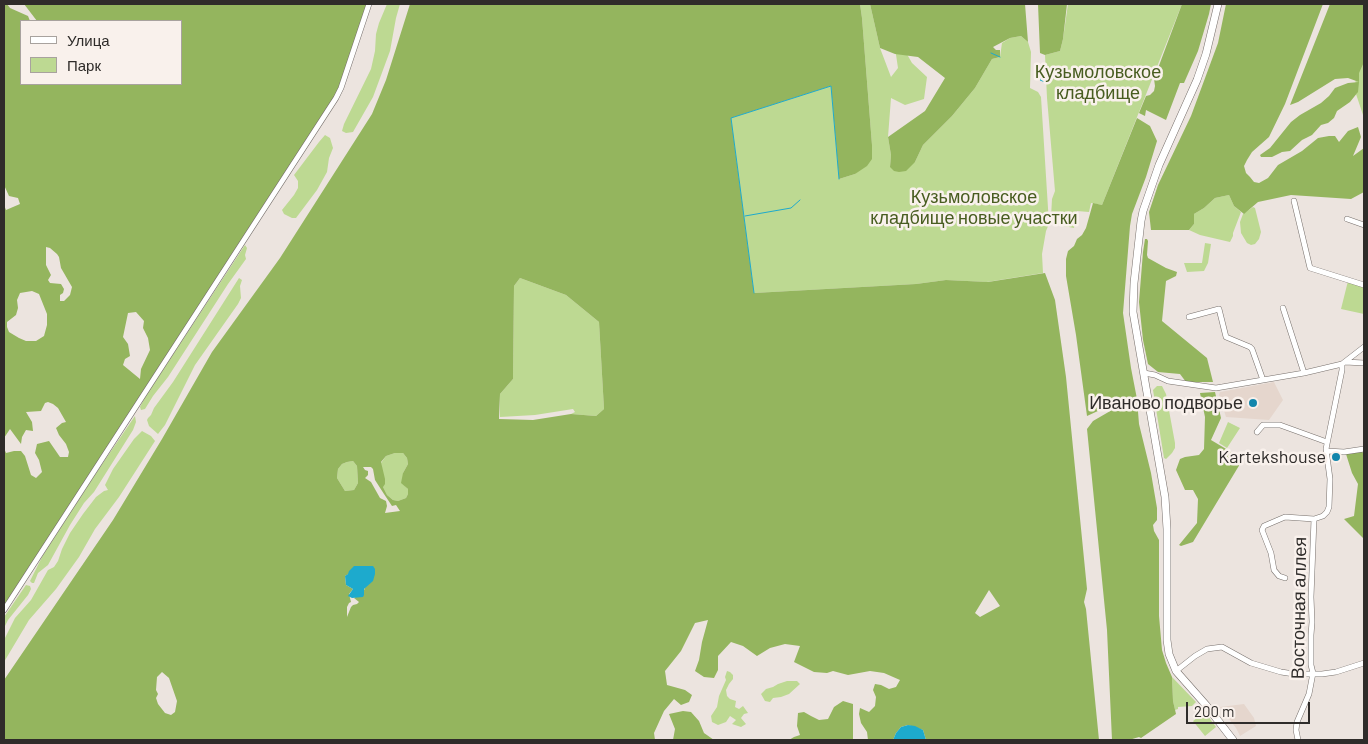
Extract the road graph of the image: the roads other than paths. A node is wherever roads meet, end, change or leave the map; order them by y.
1 (369, 4) edge
2 (1218, 4) edge
3 (1294, 201) dead end
4 (1347, 219) dead end
5 (1364, 225) edge
6 (1364, 285) edge
7 (1283, 308) dead end
8 (1189, 317) dead end
9 (1364, 347) edge
10 (1344, 363) junction
11 (1364, 363) edge
12 (1144, 373) junction
13 (1304, 373) junction
14 (1263, 380) junction
15 (1257, 432) dead end
16 (1327, 442) junction
17 (1364, 449) edge
18 (1327, 451) junction
19 (1314, 519) junction
20 (1285, 578) dead end
21 (4, 610) edge
22 (1364, 663) edge
23 (1176, 671) junction
24 (1313, 673) junction
25 (1233, 740) edge
26 (1298, 740) edge

1 - 21 street
2 - 12 main road
3 - 6 street
4 - 5 street
7 - 13 street
8 - 14 street
9 - 10 street
10 - 11 street
10 - 13 street
10 - 16 street
12 - 14 street
12 - 23 main road
13 - 14 street
15 - 16 street
16 - 18 street
17 - 18 street
18 - 19 street, Восточная аллея
19 - 20 street
19 - 24 street, Восточная аллея
22 - 24 street
23 - 24 street
23 - 25 main road
24 - 26 street, Восточная аллея

